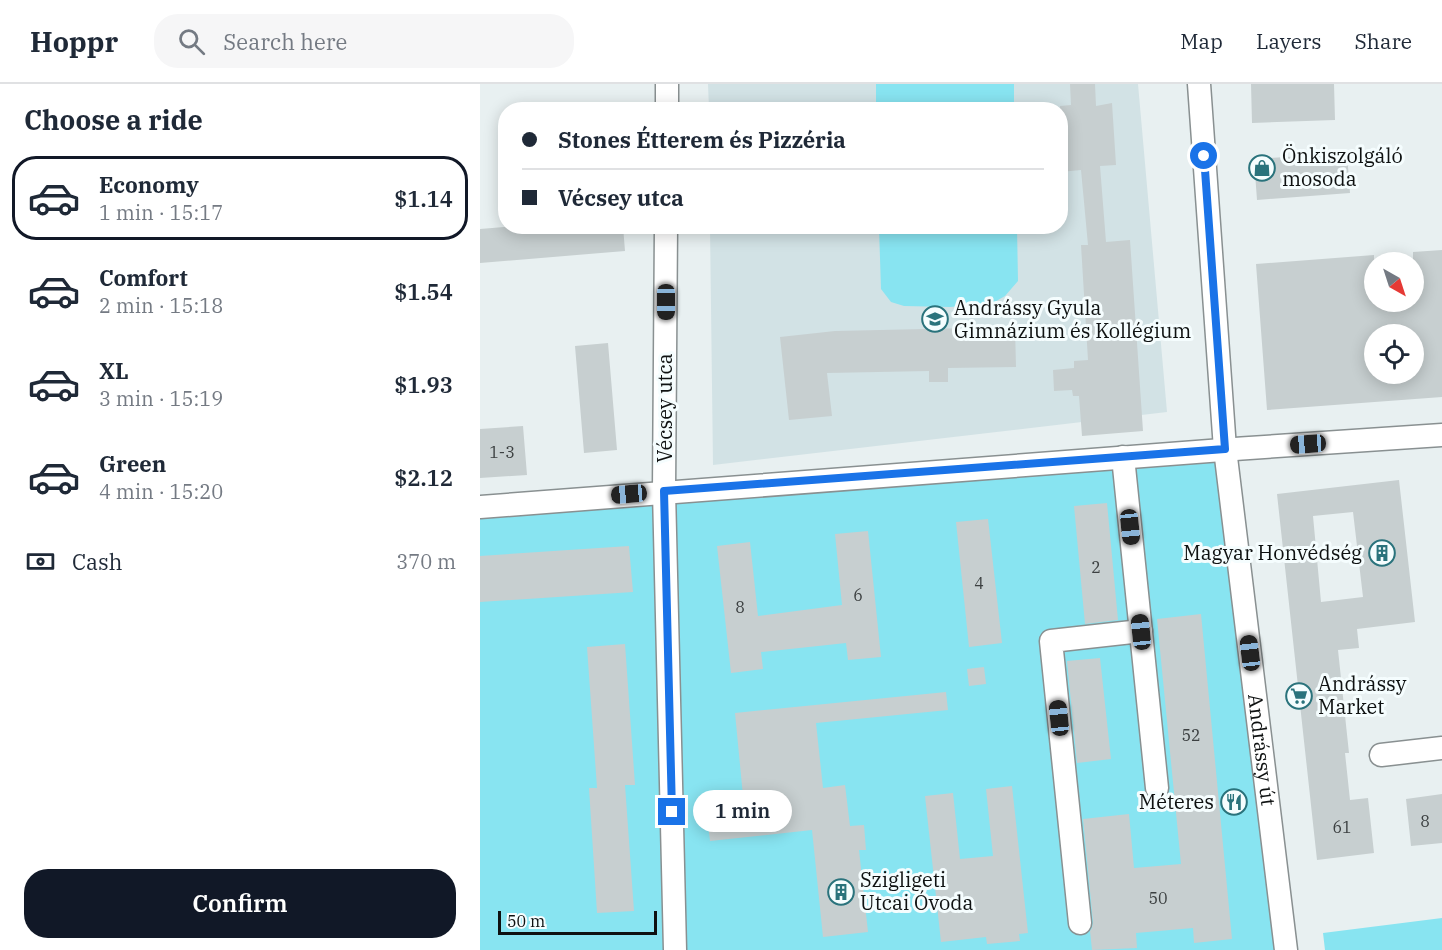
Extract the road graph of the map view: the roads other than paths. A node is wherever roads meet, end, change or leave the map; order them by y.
1 (667, 84) edge
2 (1199, 84) edge
3 (667, 102) edge
4 (666, 234) edge
5 (1442, 435) edge
6 (1225, 449) junction
7 (1123, 457) junction
8 (664, 491) junction
9 (480, 507) edge
10 (1141, 632) junction
11 (1442, 748) edge
12 (1381, 755) dead end
13 (1157, 788) dead end
14 (1080, 923) dead end
15 (675, 950) edge
16 (1286, 950) edge

1 - 3 street
2 - 6 street, Andrássy út
4 - 8 street, Vécsey utca
5 - 6 street
6 - 7 street
6 - 16 street, Andrássy út
7 - 8 street
7 - 10 street
8 - 9 street
8 - 15 street, Vécsey utca
10 - 13 street
10 - 14 street
11 - 12 street

